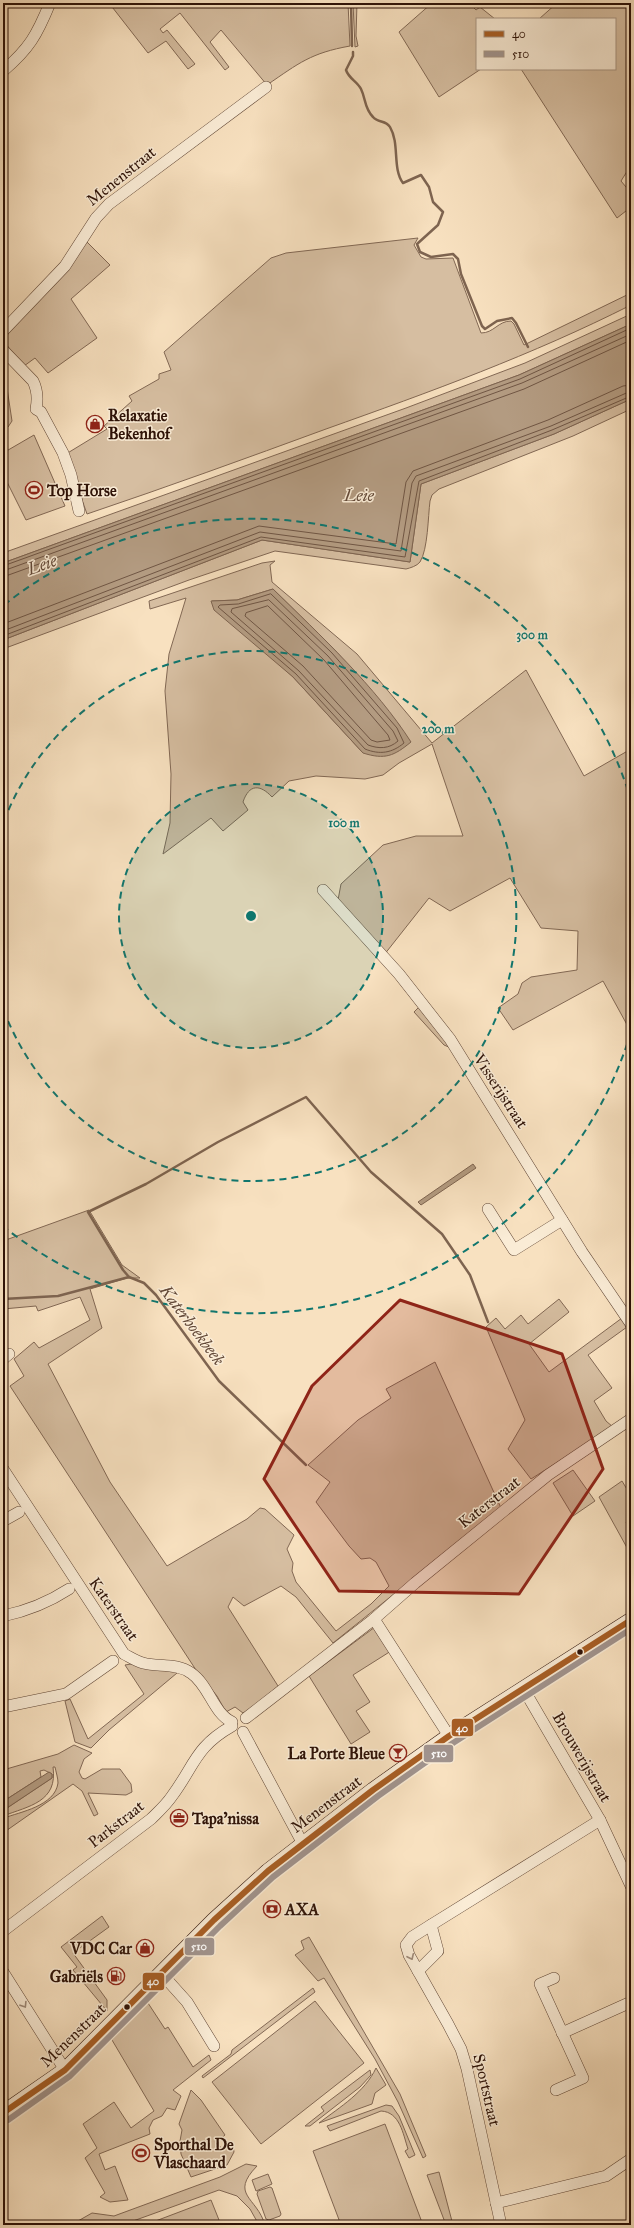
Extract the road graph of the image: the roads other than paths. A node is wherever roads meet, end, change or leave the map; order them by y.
1 (50, 3) edge
2 (3, 71) edge
3 (266, 88) dead end
4 (3, 331) edge
5 (3, 350) edge
6 (79, 510) dead end
7 (324, 890) dead end
8 (488, 1209) dead end
9 (562, 1220) junction
10 (631, 1324) edge
11 (631, 1419) edge
12 (3, 1469) edge
13 (19, 1512) dead end
14 (3, 1521) edge
15 (69, 1589) dead end
16 (3, 1616) edge
17 (374, 1619) junction
18 (631, 1620) edge
19 (113, 1661) dead end
20 (523, 1688) junction
21 (3, 1707) edge
22 (246, 1718) junction
23 (232, 1724) junction
24 (243, 1732) junction
25 (449, 1736) junction
26 (600, 1820) junction
27 (303, 1844) junction
28 (631, 1886) edge
29 (431, 1925) junction
30 (3, 1931) edge
31 (418, 1971) junction
32 (3, 1972) edge
33 (161, 1973) junction
34 (554, 1978) dead end
35 (631, 2002) edge
36 (562, 2034) junction
37 (214, 2046) dead end
38 (65, 2070) junction
39 (556, 2090) dead end
40 (3, 2113) edge
41 (631, 2159) edge
42 (496, 2202) junction
43 (501, 2225) edge

1 - 2 street
3 - 4 street, Menenstraat
5 - 6 street
7 - 9 street, Visserijstraat
8 - 9 street
9 - 10 street, Visserijstraat
11 - 17 street, Katerstraat
12 - 23 street, Katerstraat
13 - 14 street
15 - 16 street
17 - 22 street, Katerstraat
17 - 25 street
18 - 20 main road, Menenstraat
19 - 21 street
20 - 25 main road, Menenstraat
20 - 26 street, Brouwerijstraat
22 - 23 street
22 - 24 street
23 - 24 street
23 - 30 street, Parkstraat
24 - 27 street
25 - 27 main road, Menenstraat
26 - 28 street, Brouwerijstraat
26 - 29 street, Sportstraat
27 - 33 main road, Menenstraat
29 - 31 street
29 -> 31 street, Sportstraat
31 - 42 street, Sportstraat
32 -> 38 street
33 - 37 street
33 - 38 main road, Menenstraat
34 - 36 street
35 - 36 street
36 - 39 street
38 - 40 main road, Menenstraat
41 - 42 street
42 - 43 street, Sportstraat

